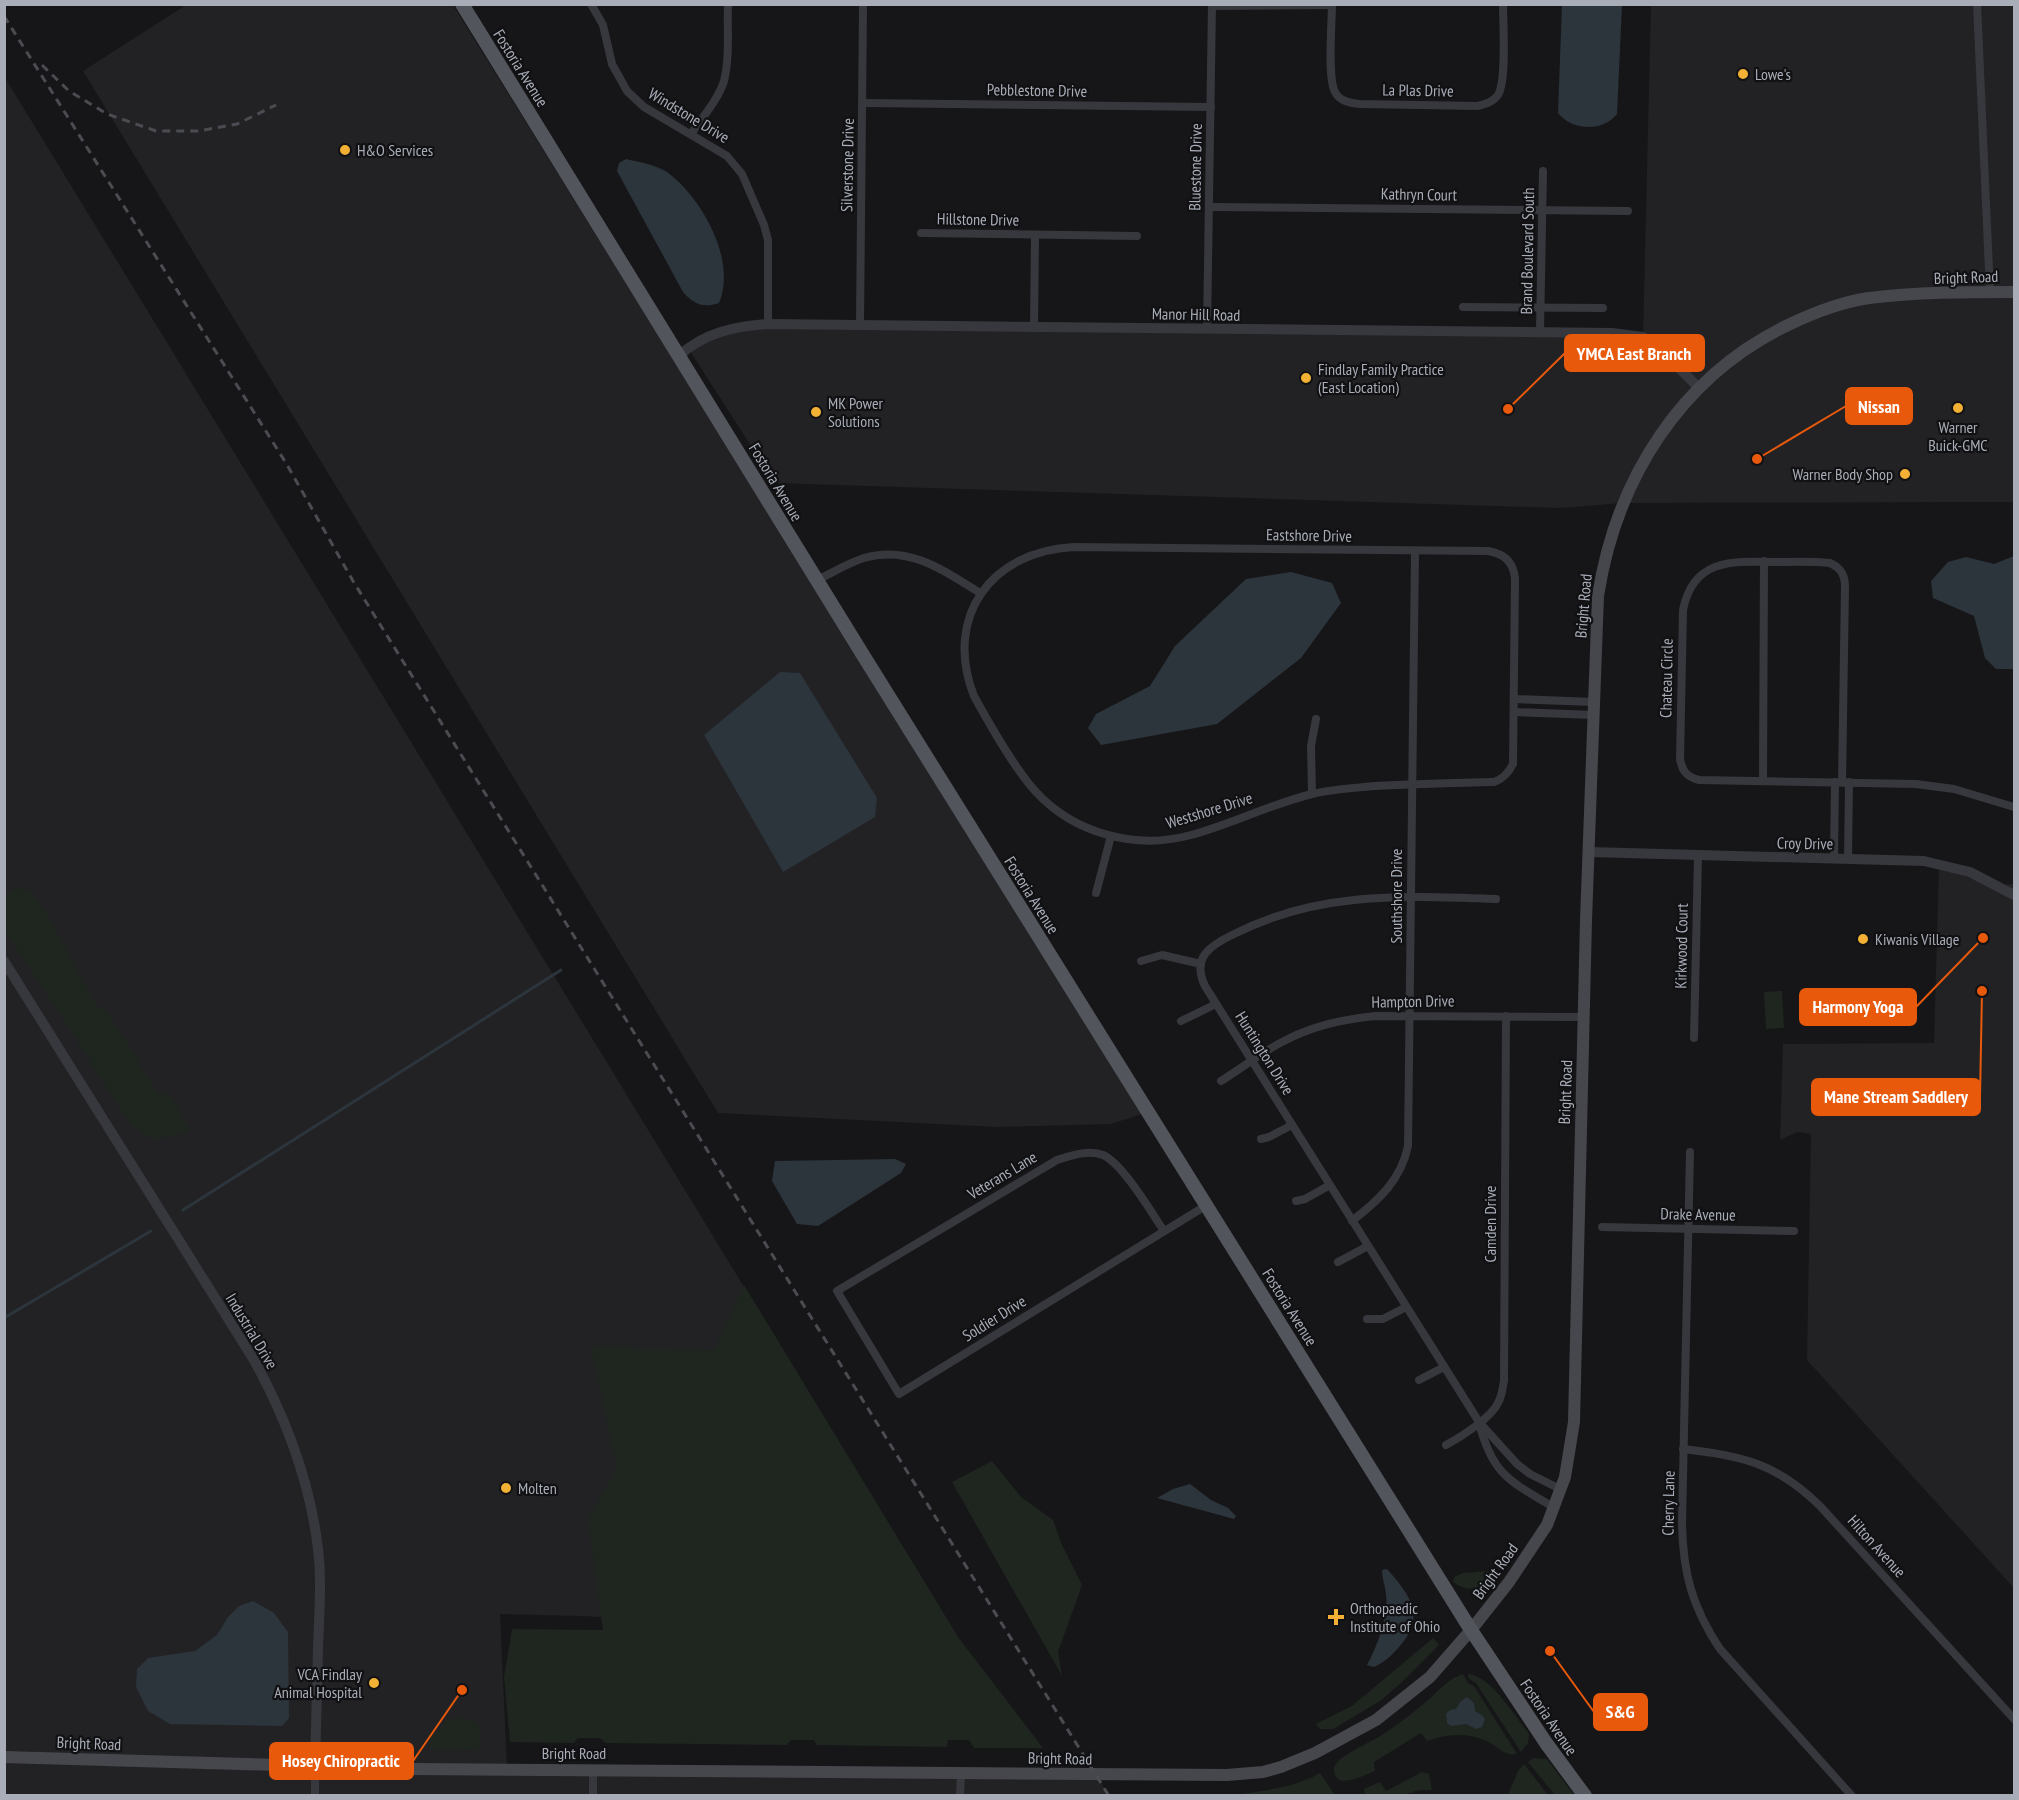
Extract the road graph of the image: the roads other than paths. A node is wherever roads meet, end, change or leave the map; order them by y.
1 (462, 4) edge
2 (591, 4) edge
3 (728, 4) edge
4 (863, 4) edge
5 (1503, 4) edge
6 (1977, 4) edge
7 (1212, 5) edge
8 (1332, 5) edge
9 (863, 103) junction
10 (1211, 107) junction
11 (691, 134) junction
12 (1544, 171) dead end
13 (1210, 207) junction
14 (1543, 210) junction
15 (1628, 211) dead end
16 (921, 233) dead end
17 (1035, 235) junction
18 (1137, 236) dead end
19 (1990, 292) junction
20 (2014, 292) edge
21 (1463, 307) dead end
22 (1540, 308) junction
23 (1604, 308) dead end
24 (768, 324) junction
25 (860, 325) junction
26 (1034, 327) junction
27 (1207, 329) junction
28 (1540, 332) junction
29 (680, 355) junction
30 (1699, 388) junction
31 (1415, 551) junction
32 (1764, 561) junction
33 (817, 580) junction
34 (980, 593) junction
35 (1514, 699) junction
36 (1594, 702) junction
37 (1514, 712) junction
38 (1594, 716) junction
39 (1316, 719) dead end
40 (1763, 780) junction
41 (1842, 782) junction
42 (1411, 784) junction
43 (1312, 794) junction
44 (2014, 807) edge
45 (1111, 836) junction
46 (1589, 852) junction
47 (1698, 855) junction
48 (1834, 859) junction
49 (1848, 859) junction
50 (1096, 893) dead end
51 (2014, 895) edge
52 (1411, 897) junction
53 (1496, 899) dead end
54 (4, 961) edge
55 (1141, 961) dead end
56 (1201, 964) junction
57 (1216, 1004) junction
58 (1410, 1016) junction
59 (1506, 1016) junction
60 (1584, 1017) junction
61 (1181, 1021) dead end
62 (1694, 1038) dead end
63 (1252, 1061) junction
64 (1221, 1081) dead end
65 (1292, 1125) junction
66 (1261, 1139) dead end
67 (1690, 1152) dead end
68 (1329, 1185) junction
69 (1296, 1201) dead end
70 (1207, 1205) junction
71 (1352, 1221) junction
72 (1602, 1227) dead end
73 (1689, 1228) junction
74 (1164, 1231) junction
75 (1794, 1231) dead end
76 (1368, 1246) junction
77 (1338, 1262) dead end
78 (837, 1291) joint
79 (1406, 1307) junction
80 (1367, 1319) dead end
81 (1444, 1367) junction
82 (1419, 1380) dead end
83 (1479, 1422) junction
84 (1446, 1445) dead end
85 (1683, 1449) junction
86 (1562, 1490) junction
87 (1555, 1508) junction
88 (1471, 1630) junction
89 (2014, 1719) edge
90 (4, 1757) edge
91 (315, 1767) junction
92 (593, 1770) junction
93 (961, 1774) junction
94 (315, 1796) edge
95 (593, 1796) edge
96 (960, 1796) edge
97 (1585, 1796) edge
98 (1852, 1796) edge

1 - 29 main road, Fostoria Avenue
2 - 11 street, Windstone Drive
3 - 11 street
4 - 9 street, Silverstone Drive
5 - 8 street, La Plas Drive
6 - 19 street
7 - 8 street, La Plas Drive
7 - 10 street, Bluestone Drive
9 - 10 street, Pebblestone Drive
9 - 25 street, Silverstone Drive
10 - 13 street, Bluestone Drive
11 - 24 street, Windstone Drive
12 - 14 street, Brand Boulevard South
13 - 14 street, Kathryn Court
13 - 27 street, Bluestone Drive
14 - 15 street, Kathryn Court
14 - 22 street, Brand Boulevard South
16 - 17 street, Hillstone Drive
17 - 18 street, Hillstone Drive
17 - 26 street, Hillstone Drive
19 - 20 main road, Bright Road
19 - 30 main road, Bright Road
21 - 22 street
22 - 23 street
22 - 28 street, Brand Boulevard South
24 - 25 street, Manor Hill Road
24 - 29 street, Manor Hill Road
25 - 26 street, Manor Hill Road
26 - 27 street, Manor Hill Road
27 - 28 street, Manor Hill Road
28 - 30 street, Manor Hill Road
29 - 33 main road, Fostoria Avenue
30 - 36 main road, Bright Road
31 - 34 street, Eastshore Drive
31 - 35 street, Eastshore Drive
31 - 42 street, Southshore Drive
32 - 40 street
32 - 40 street, Chateau Circle
32 - 41 street, Chateau Circle
33 - 34 street
33 - 70 main road, Fostoria Avenue
34 - 45 street, Westshore Drive
35 - 36 street
35 - 37 street, Westshore Drive
36 - 38 main road, Bright Road
37 - 38 street
37 - 42 street, Westshore Drive
38 - 46 main road, Bright Road
39 - 43 street
40 - 41 street, Chateau Circle
41 - 44 street, Chateau Circle
41 - 48 street
41 - 49 street
42 - 43 street, Westshore Drive
42 - 52 street, Southshore Drive
43 - 45 street, Westshore Drive
45 - 50 street
46 - 47 street, Croy Drive
46 - 60 main road, Bright Road
47 - 48 street, Croy Drive
47 - 62 street, Kirkwood Court
48 - 49 street, Croy Drive
49 - 51 street, Croy Drive
52 - 53 street
52 - 56 street
52 - 58 street, Southshore Drive
54 - 91 street, Industrial Drive
55 - 56 street
56 - 57 street, Huntington Drive
57 - 61 street
57 - 63 street, Huntington Drive
58 - 59 street, Hampton Drive
58 - 63 street, Hampton Drive
58 - 71 street, Southshore Drive
59 - 60 street, Hampton Drive
59 - 83 street, Camden Drive
60 - 86 main road, Bright Road
63 - 64 street, Hampton Drive
63 - 65 street, Huntington Drive
65 - 66 street
65 - 68 street, Huntington Drive
67 - 73 street, Cherry Lane
68 - 69 street
68 - 71 street, Huntington Drive
70 - 74 street, Soldier Drive
70 - 88 main road, Fostoria Avenue
71 - 76 street, Huntington Drive
72 - 73 street, Drake Avenue
73 - 75 street, Drake Avenue
73 - 85 street, Cherry Lane
74 - 78 street, Veterans Lane
74 - 78 street, Soldier Drive
76 - 77 street
76 - 79 street, Huntington Drive
79 - 80 street
79 - 81 street, Huntington Drive
81 - 82 street
81 - 83 street, Huntington Drive
83 - 84 street, Camden Drive
83 - 86 street, Huntington Drive
83 - 87 street, Huntington Drive
85 - 89 street, Hilton Avenue
85 - 98 street, Cherry Lane
86 - 87 main road, Bright Road
87 - 88 main road, Bright Road
88 - 93 main road, Bright Road
88 - 97 main road, Fostoria Avenue
90 - 91 main road, Bright Road
91 - 92 main road, Bright Road
91 - 94 street
92 - 93 main road, Bright Road
92 - 95 street
93 - 96 street

